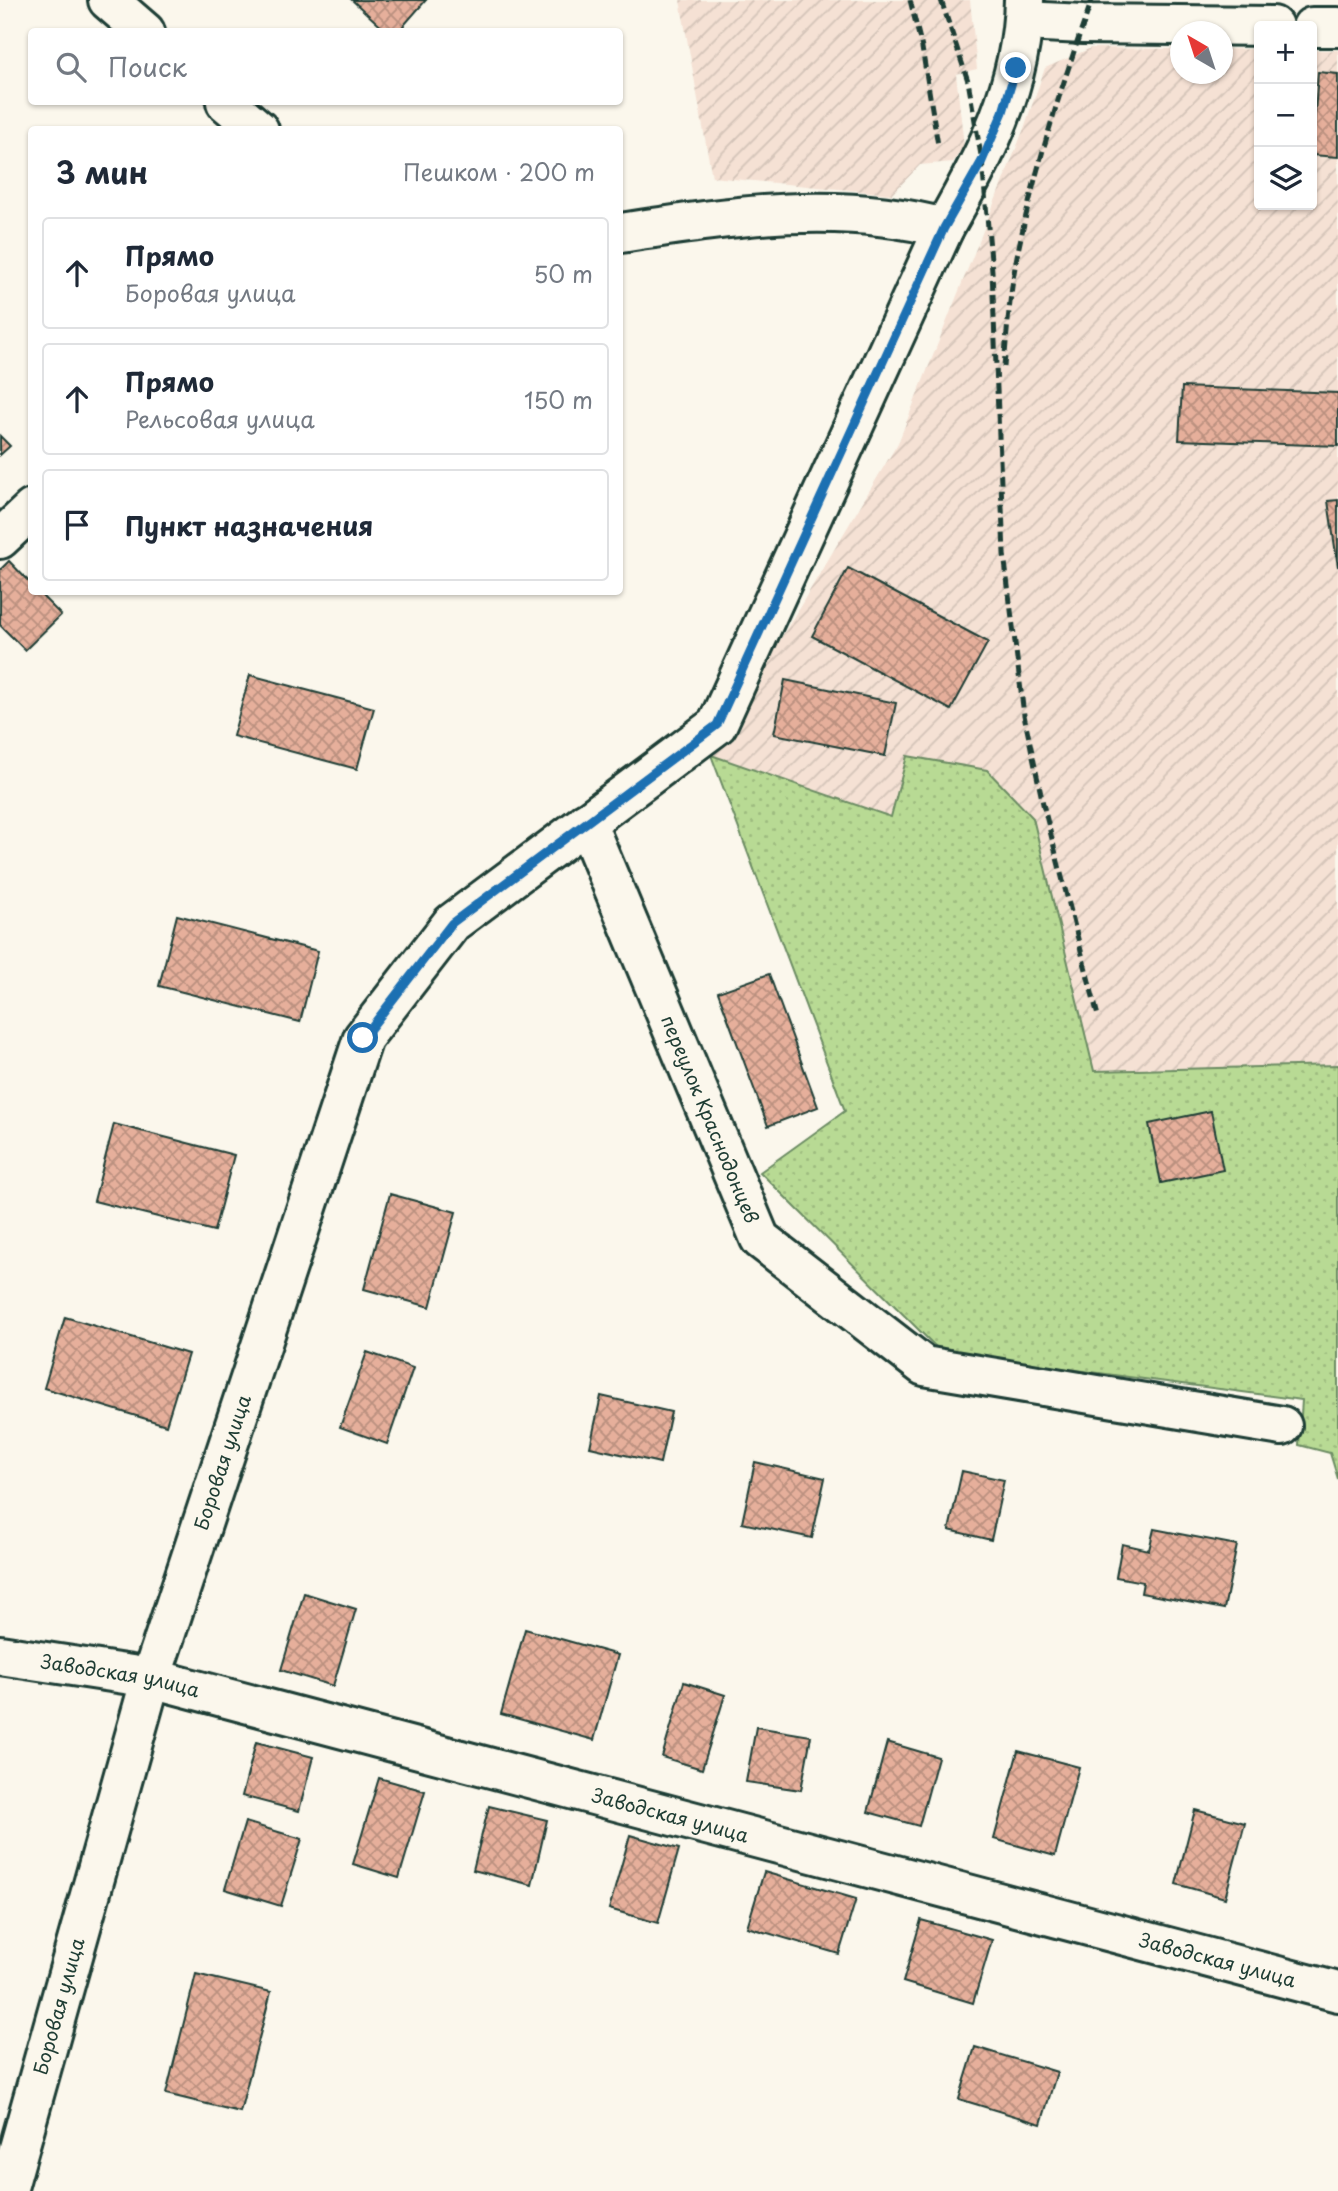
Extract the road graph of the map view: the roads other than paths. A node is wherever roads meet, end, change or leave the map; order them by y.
1 (108, 0) edge
2 (1024, 10) edge
3 (1254, 26) edge
4 (1317, 27) edge
5 (1338, 27) edge
6 (140, 28) edge
7 (230, 105) edge
8 (254, 126) edge
9 (944, 228) junction
10 (623, 233) edge
11 (28, 513) edge
12 (0, 539) edge
13 (586, 821) junction
14 (1282, 1426) dead end
15 (0, 1655) edge
16 (151, 1678) junction
17 (1338, 1992) edge
18 (7, 2191) edge

1 - 6 street
2 - 3 street
2 - 9 street, Боровая улица
4 - 5 street
7 - 8 street
9 - 10 street
9 - 13 street, Боровая улица
11 - 12 street
13 - 14 street, переулок Краснодонцев
13 - 16 street, Боровая улица
15 - 16 street, Заводская улица
16 - 17 street, Заводская улица
16 - 18 street, Боровая улица

